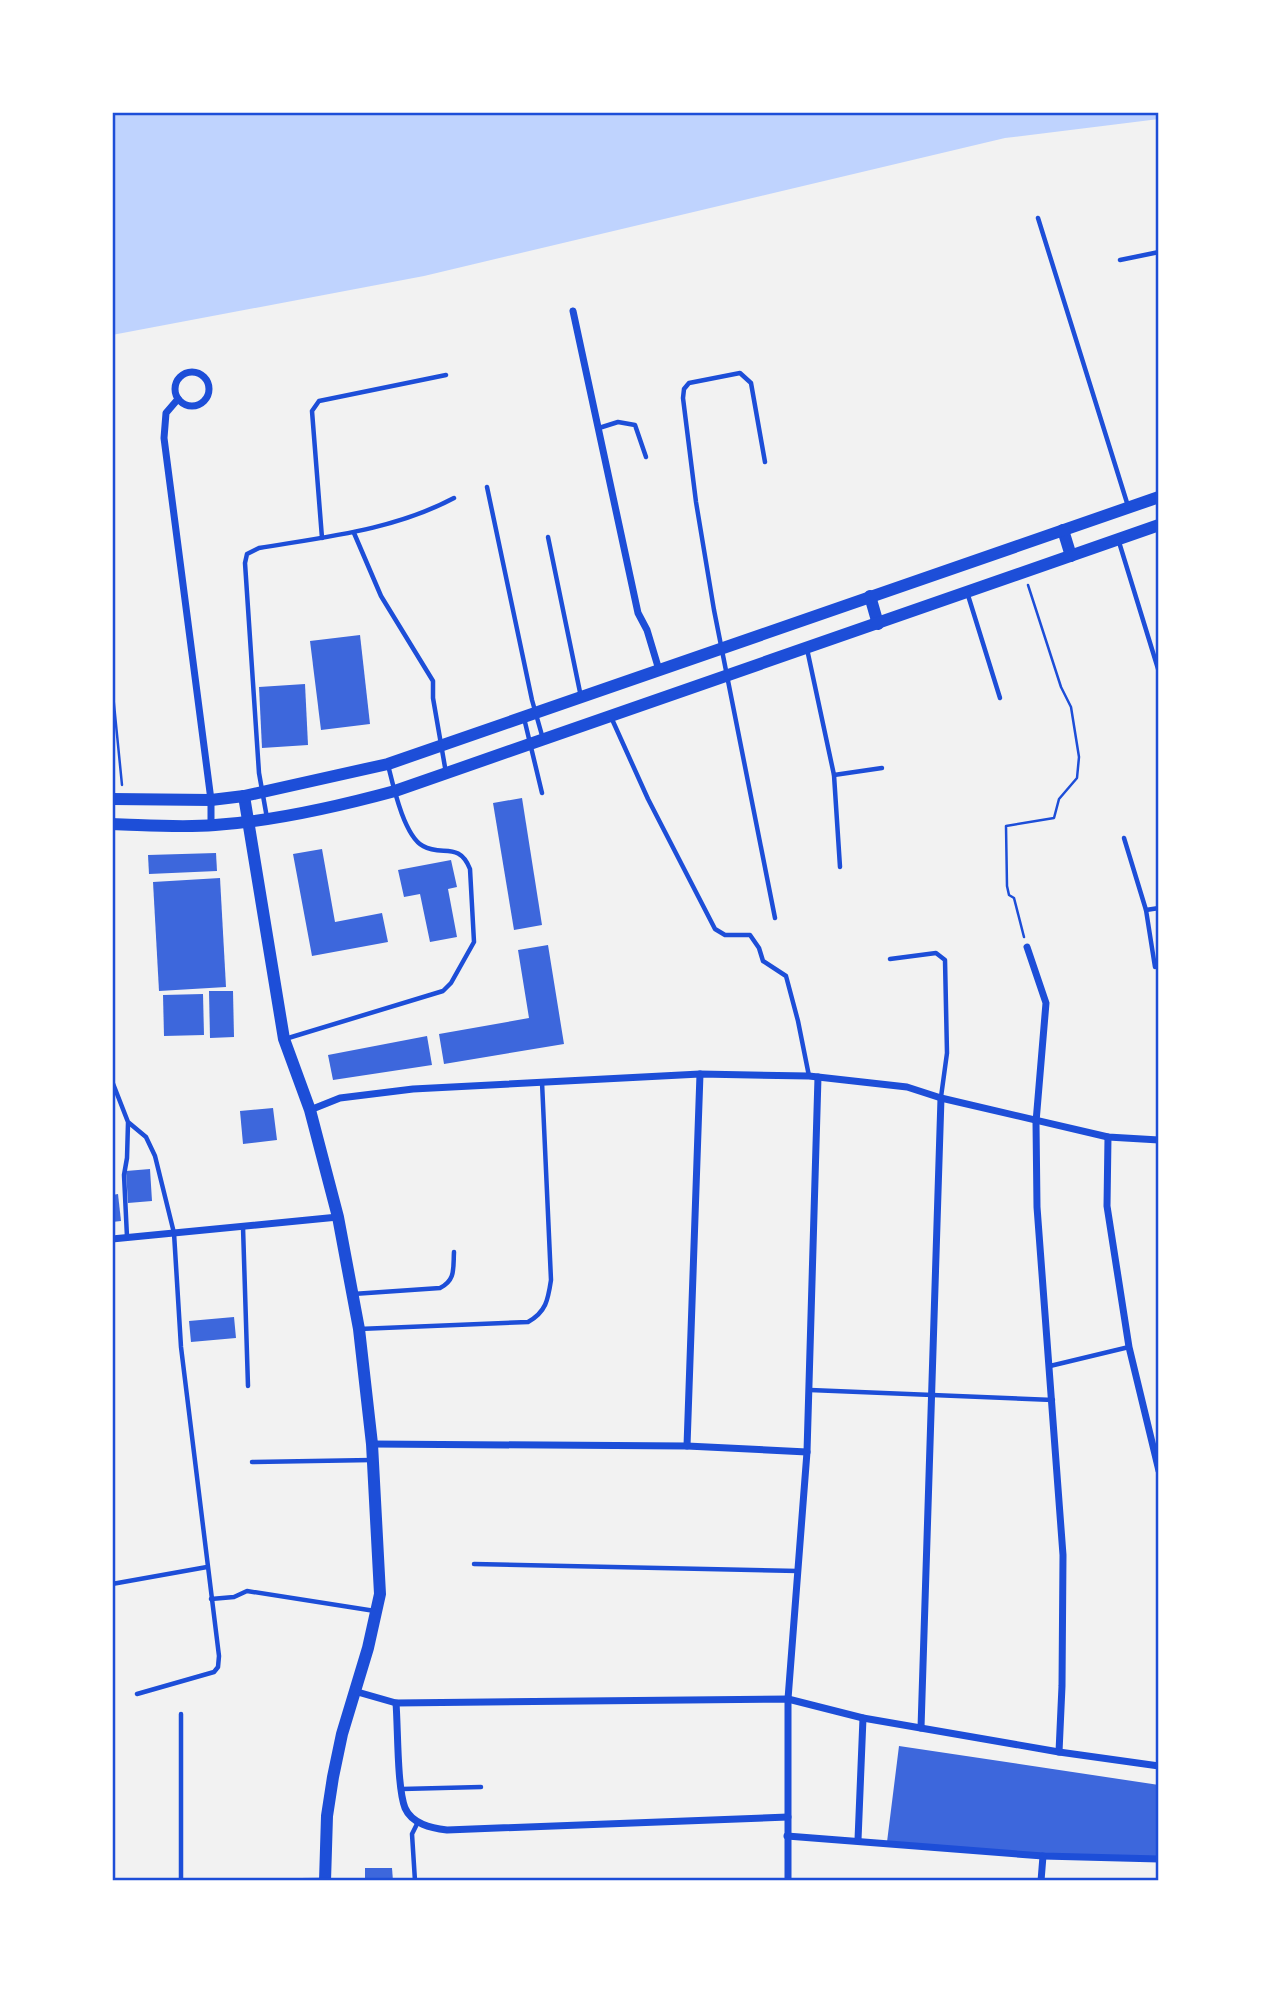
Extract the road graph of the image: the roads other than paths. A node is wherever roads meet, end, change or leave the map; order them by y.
1 (1038, 218) dead end
2 (1159, 252) edge
3 (1120, 260) dead end
4 (573, 311) dead end
5 (446, 375) dead end
6 (178, 399) junction
7 (598, 428) junction
8 (646, 457) dead end
9 (765, 462) dead end
10 (487, 487) dead end
11 (1159, 497) edge
12 (454, 498) dead end
13 (1128, 507) junction
14 (1159, 526) edge
15 (1062, 530) junction
16 (354, 533) junction
17 (548, 537) dead end
18 (322, 538) junction
19 (1118, 539) junction
20 (1071, 556) junction
21 (967, 592) junction
22 (870, 596) junction
23 (878, 624) junction
24 (807, 648) junction
25 (722, 649) junction
26 (659, 670) junction
27 (1159, 672) edge
28 (726, 677) junction
29 (581, 698) junction
30 (1000, 698) dead end
31 (530, 715) junction
32 (611, 717) junction
33 (538, 742) junction
34 (441, 747) junction
35 (388, 764) junction
36 (882, 768) dead end
37 (446, 773) junction
38 (834, 775) junction
39 (262, 791) junction
40 (395, 791) junction
41 (542, 793) dead end
42 (244, 796) junction
43 (117, 799) edge
44 (211, 800) junction
45 (267, 819) junction
46 (249, 822) junction
47 (112, 824) edge
48 (211, 826) junction
49 (1124, 838) dead end
50 (840, 867) dead end
51 (1159, 908) edge
52 (1146, 911) junction
53 (775, 918) dead end
54 (1027, 947) road end
55 (890, 959) dead end
56 (1155, 967) dead end
57 (284, 1039) junction
58 (700, 1074) junction
59 (813, 1077) junction
60 (112, 1081) edge
61 (542, 1081) junction
62 (941, 1098) junction
63 (310, 1110) junction
64 (128, 1122) junction
65 (1036, 1122) junction
66 (1108, 1137) junction
67 (1159, 1140) edge
68 (338, 1217) junction
69 (243, 1227) junction
70 (174, 1233) junction
71 (127, 1237) junction
72 (112, 1239) edge
73 (454, 1252) dead end
74 (352, 1294) junction
75 (359, 1329) junction
76 (1129, 1348) junction
77 (1050, 1366) junction
78 (248, 1387) dead end
79 (810, 1390) junction
80 (933, 1394) junction
81 (1053, 1400) junction
82 (372, 1444) junction
83 (687, 1446) junction
84 (807, 1452) junction
85 (373, 1460) junction
86 (251, 1462) dead end
87 (1159, 1471) edge
88 (474, 1564) dead end
89 (207, 1567) junction
90 (799, 1572) junction
91 (112, 1584) edge
92 (211, 1599) junction
93 (377, 1611) junction
94 (354, 1691) junction
95 (138, 1694) dead end
96 (788, 1699) junction
97 (396, 1703) junction
98 (181, 1714) dead end
99 (863, 1718) junction
100 (921, 1728) junction
101 (1059, 1752) junction
102 (1159, 1766) edge
103 (481, 1787) dead end
104 (402, 1789) junction
105 (788, 1817) junction
106 (418, 1822) junction
107 (787, 1836) junction
108 (858, 1840) junction
109 (1043, 1856) junction
110 (1159, 1859) edge
111 (325, 1880) edge
112 (181, 1881) edge
113 (229, 1881) edge
114 (415, 1881) edge
115 (788, 1881) edge
116 (1041, 1881) edge

1 - 13 lane
2 - 3 lane
4 - 7 street
5 - 18 lane
6 - 6 street
6 - 44 street
7 - 8 lane
7 - 26 street
9 - 25 lane
10 - 31 lane
11 - 13 main road
12 - 16 lane
13 - 15 main road
14 - 19 main road
15 - 20 main road
15 - 22 main road
16 - 18 lane
16 - 34 lane
17 - 29 lane
18 - 39 lane
19 - 20 main road
19 - 27 lane
20 - 21 main road
21 - 23 main road
21 - 30 lane
22 - 23 main road
22 - 25 main road
23 - 24 main road
24 - 28 main road
24 - 38 lane
25 - 26 main road
25 - 28 lane
26 - 29 main road
28 - 32 main road
28 - 53 lane
29 - 31 main road
31 - 33 lane
31 - 33 lane
31 - 34 main road
32 - 33 main road
32 - 59 lane
33 - 37 main road
33 - 41 lane
34 - 35 main road
34 - 37 lane
35 - 39 main road
35 - 40 lane
36 - 38 lane
37 - 40 main road
38 - 50 lane
39 - 42 main road
39 - 45 lane
40 - 45 main road
40 - 57 lane
42 - 44 main road
42 - 46 main road
43 - 44 main road
44 - 48 street
45 - 46 main road
46 - 48 main road
46 - 57 main road
47 - 48 main road
49 - 52 lane
51 - 52 lane
52 - 56 lane
54 - 65 street
55 - 62 lane
57 - 63 main road
58 - 59 street
58 - 61 street
58 - 83 street
59 - 62 street
59 - 79 street
60 - 64 lane
61 - 63 street
61 - 75 lane
62 - 65 street
62 - 80 street
63 - 68 main road
64 - 70 lane
64 - 71 lane
65 - 66 street
65 - 77 street
66 - 67 street
66 - 76 street
68 - 69 street
68 - 74 main road
69 - 70 street
69 - 78 lane
70 - 71 street
70 - 89 lane
71 - 72 street
73 - 74 lane
74 - 75 main road
75 - 82 main road
76 - 77 lane
76 - 87 street
77 - 81 street
79 - 80 lane
79 - 84 street
80 - 81 lane
80 - 100 street
81 - 101 street
82 - 83 street
82 - 85 main road
83 - 84 street
84 - 90 street
85 - 86 lane
85 - 93 main road
88 - 90 lane
89 - 91 lane
89 - 92 lane
90 - 96 street
92 - 93 lane
92 - 95 lane
93 - 94 main road
94 - 97 street
94 - 111 main road
96 - 97 street
96 - 99 street
96 - 105 street
97 - 104 street
98 - 112 lane
99 - 100 street
99 - 108 street
100 - 101 street
101 - 102 street
103 - 104 lane
104 - 106 street
105 - 106 street
105 - 107 street
106 - 114 lane
107 - 108 street
107 - 115 street
108 - 109 street
109 - 110 street
109 - 116 street
111 - 113 lane

